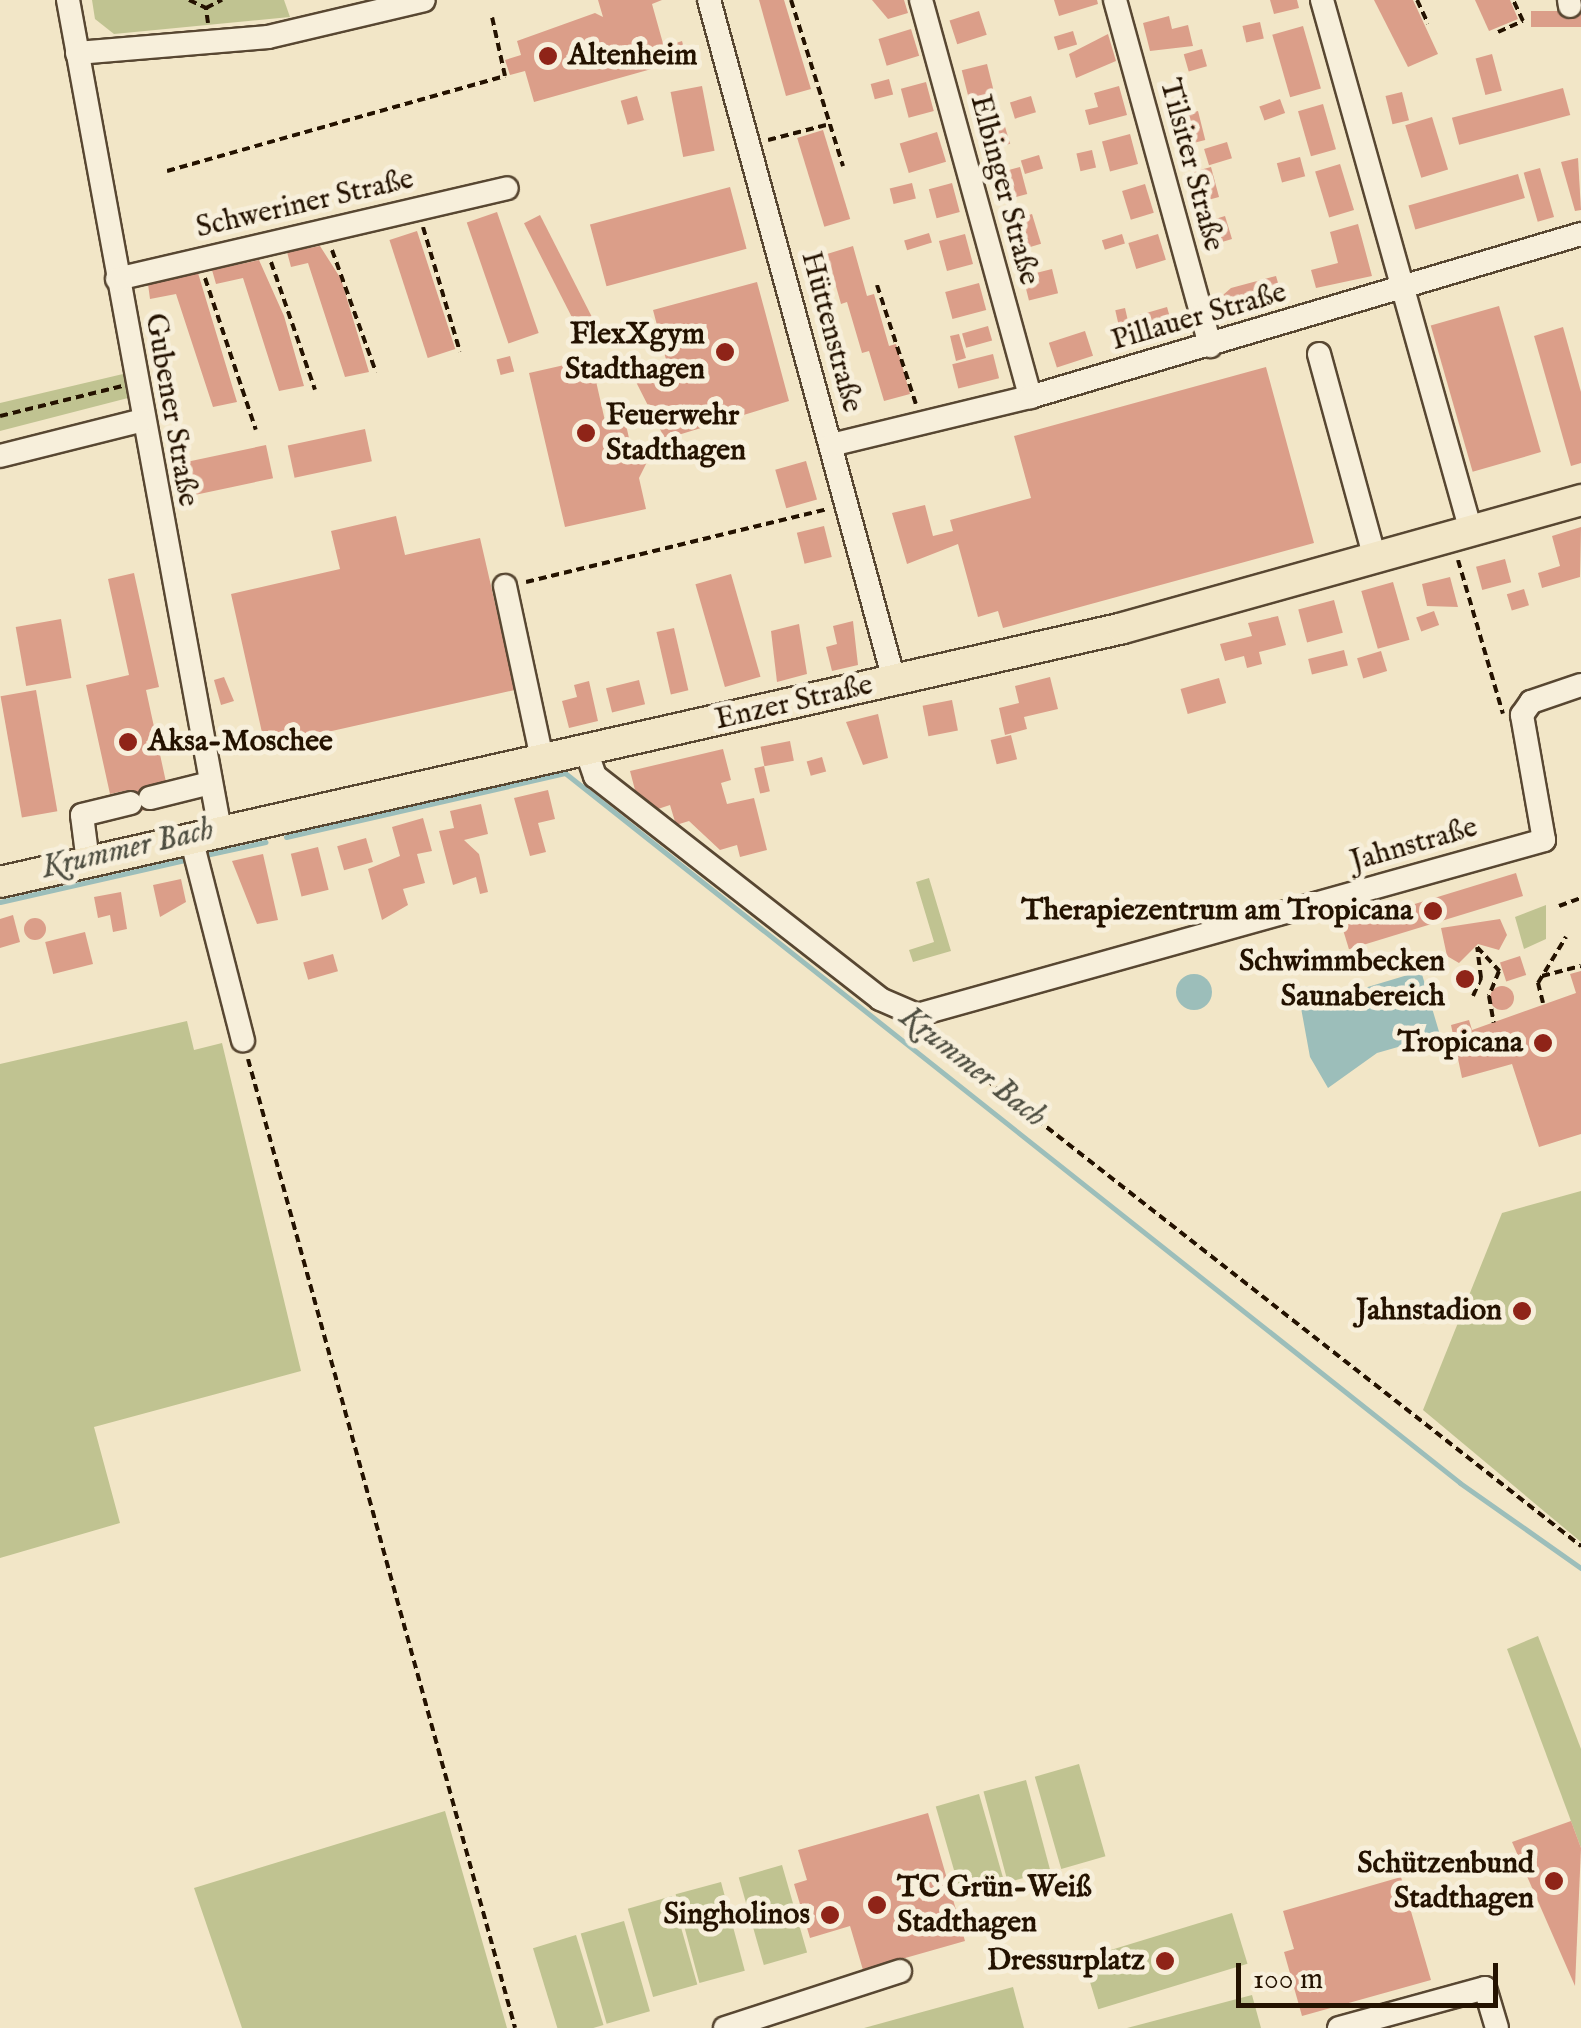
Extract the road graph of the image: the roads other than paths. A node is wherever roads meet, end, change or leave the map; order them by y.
1 (68, 0) edge
2 (424, 0) edge
3 (710, 0) edge
4 (921, 0) edge
5 (1115, 0) edge
6 (1322, 0) edge
7 (77, 53) junction
8 (507, 188) dead end
9 (1581, 234) edge
10 (117, 278) junction
11 (1401, 290) junction
12 (1210, 346) junction
13 (1320, 354) dead end
14 (1030, 397) junction
15 (143, 420) junction
16 (830, 445) junction
17 (0, 456) edge
18 (1581, 500) edge
19 (1461, 534) junction
20 (1375, 558) junction
21 (505, 586) road end
22 (894, 680) junction
23 (1581, 686) edge
24 (586, 750) junction
25 (542, 758) junction
26 (210, 783) junction
27 (201, 846) junction
28 (88, 862) junction
29 (0, 882) edge
30 (243, 1040) road end
31 (900, 1971) dead end
32 (725, 2028) edge
33 (1339, 2028) edge
34 (1496, 2028) edge

1 - 7 street, Gubener Straße
2 - 7 street
3 - 16 street, Hüttenstraße
4 - 14 street, Elbinger Straße
5 - 12 street, Tilsiter Straße
6 - 11 street
7 - 10 street, Gubener Straße
8 - 10 street, Schweriner Straße
9 - 11 street, Pillauer Straße
10 - 15 street, Gubener Straße
11 - 12 street, Pillauer Straße
11 - 19 street
12 - 14 street, Pillauer Straße
13 - 20 street
14 - 16 street, Pillauer Straße
15 - 17 street
15 - 26 street, Gubener Straße
16 - 22 street, Hüttenstraße
18 - 19 main road, Enzer Straße
19 - 20 main road, Enzer Straße
20 - 22 main road, Enzer Straße
21 - 25 street
22 - 24 main road, Enzer Straße
23 - 24 street, Jahnstraße
24 - 25 main road, Enzer Straße
25 - 27 main road, Enzer Straße
26 - 27 street, Gubener Straße
26 - 28 street
27 - 28 main road, Enzer Straße
27 - 30 street, Gubener Straße
28 - 29 main road, Enzer Straße
31 - 32 street
33 - 34 street

